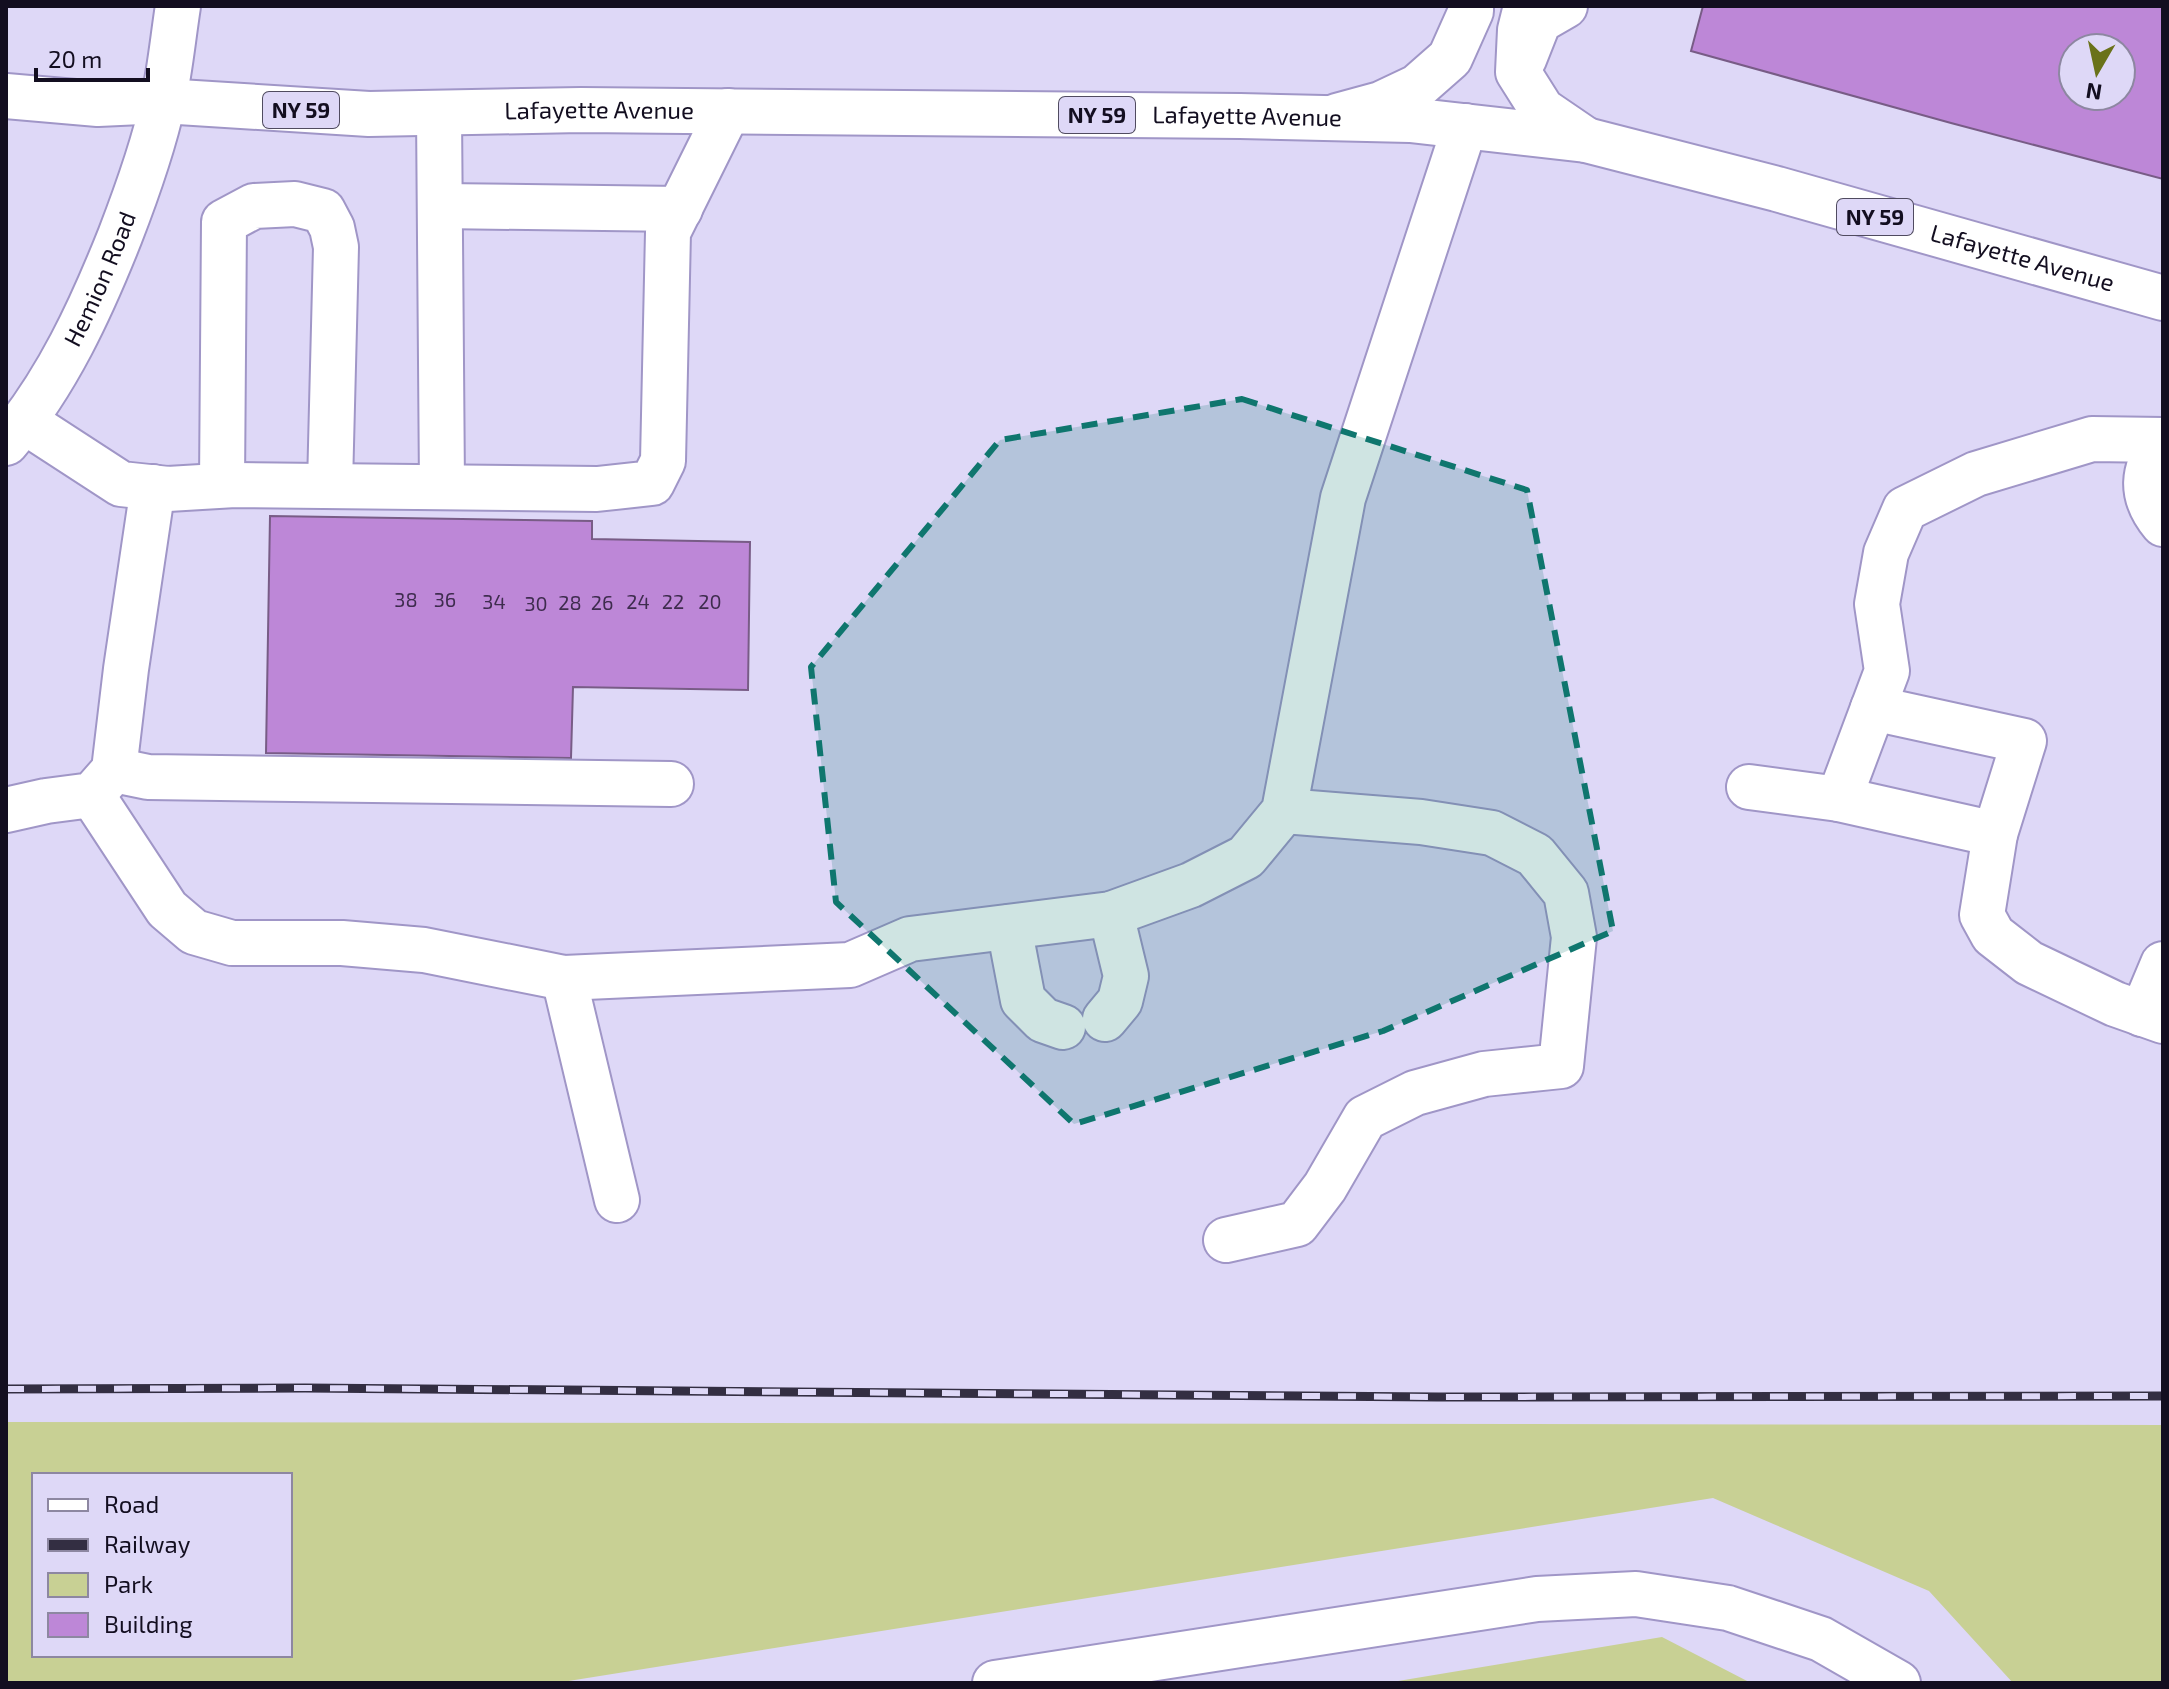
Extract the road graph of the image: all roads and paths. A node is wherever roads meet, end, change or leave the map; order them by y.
1 (178, 6) edge
2 (1471, 6) edge
3 (1526, 6) edge
4 (1565, 6) edge
5 (1518, 72) junction
6 (6, 96) edge
7 (163, 101) junction
8 (728, 111) junction
9 (439, 113) junction
10 (1327, 118) junction
11 (1465, 126) junction
12 (1586, 140) junction
13 (440, 206) junction
14 (680, 209) junction
15 (2163, 298) edge
16 (15, 432) edge
17 (2163, 440) edge
18 (222, 485) junction
19 (330, 485) junction
20 (442, 486) junction
21 (153, 487) junction
22 (2163, 524) edge
23 (1873, 708) junction
24 (103, 783) junction
25 (671, 784) dead end
26 (1749, 787) dead end
27 (1839, 799) junction
28 (6, 810) edge
29 (1284, 811) junction
30 (1995, 834) junction
31 (1111, 914) junction
32 (1009, 927) junction
33 (2163, 964) edge
34 (564, 978) junction
35 (2153, 1017) edge
36 (1105, 1019) dead end
37 (1063, 1027) dead end
38 (617, 1200) dead end
39 (1226, 1240) dead end
40 (995, 1683) edge
41 (1898, 1683) edge

1 - 7 main road, Hemion Road
2 - 10 main road
3 - 5 main road
4 - 5 main road
5 - 12 main road
6 - 7 main road, NY 59
7 - 9 main road, Lafayette Avenue / NY 59
7 - 16 main road, Hemion Road
8 - 9 main road, Lafayette Avenue / NY 59
8 - 10 main road, Lafayette Avenue / NY 59
8 - 14 main road
9 - 13 main road
10 - 11 main road, Lafayette Avenue / NY 59
11 - 12 main road, Lafayette Avenue / NY 59
11 - 29 main road
12 - 15 main road, Lafayette Avenue / NY 59
13 - 14 main road
13 - 20 main road
14 - 20 main road
16 - 21 main road
17 - 22 main road
17 - 23 main road
18 - 19 main road
18 - 19 main road
18 - 21 main road
19 - 20 main road
21 - 24 main road
23 - 27 main road
23 - 30 main road
24 - 25 main road
24 - 28 main road
24 - 34 main road
26 - 27 main road
27 - 30 main road
29 - 31 main road
29 - 39 main road
30 - 35 main road
31 - 32 main road
31 - 36 main road
32 - 34 main road
32 - 37 main road
33 - 35 main road
34 - 38 main road
40 - 41 main road

